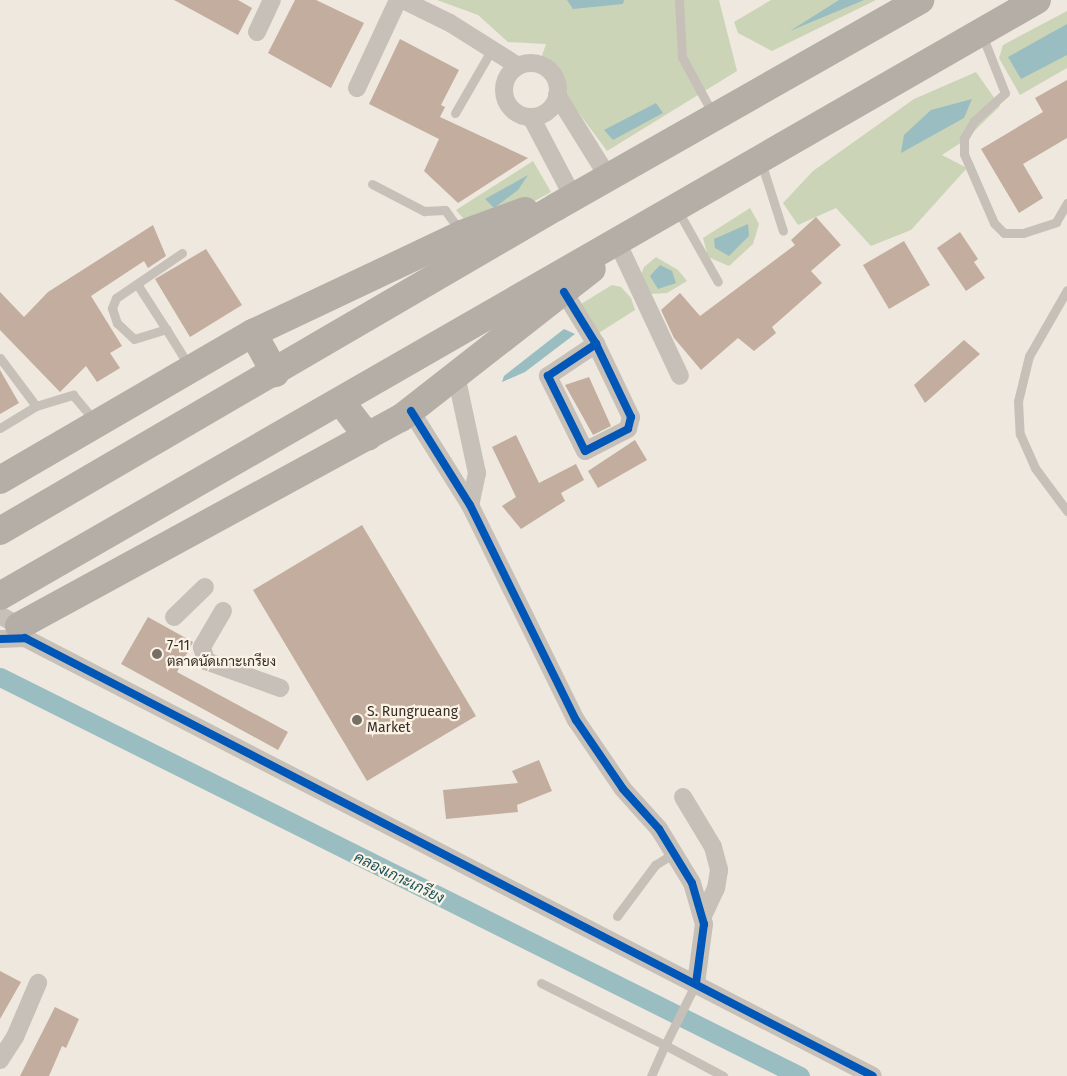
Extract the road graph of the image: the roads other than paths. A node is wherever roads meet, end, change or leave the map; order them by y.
1 (272, 0) edge
2 (398, 0) edge
3 (403, 0) edge
4 (679, 0) edge
5 (920, 0) edge
6 (1038, 0) edge
7 (257, 32) dead end
8 (981, 33) junction
9 (492, 49) junction
10 (518, 66) junction
11 (357, 88) dead end
12 (557, 95) junction
13 (455, 113) dead end
14 (715, 116) junction
15 (531, 117) junction
16 (760, 159) junction
17 (608, 177) junction
18 (372, 184) dead end
19 (565, 202) junction
20 (1067, 203) edge
21 (675, 206) junction
22 (647, 223) junction
23 (783, 231) dead end
24 (462, 234) junction
25 (620, 248) junction
26 (182, 253) dead end
27 (718, 282) dead end
28 (137, 284) junction
29 (1067, 290) edge
30 (564, 292) junction
31 (166, 329) junction
32 (253, 333) junction
33 (596, 344) junction
34 (0, 358) edge
35 (191, 368) junction
36 (275, 373) junction
37 (456, 376) junction
38 (680, 376) dead end
39 (341, 402) junction
40 (36, 406) junction
41 (411, 411) junction
42 (98, 425) junction
43 (0, 428) edge
44 (368, 438) junction
45 (0, 480) edge
46 (470, 505) junction
47 (1067, 511) edge
48 (0, 531) edge
49 (205, 587) dead end
50 (5, 593) edge
51 (223, 612) dead end
52 (174, 617) dead end
53 (15, 632) edge
54 (0, 652) edge
55 (280, 688) dead end
56 (683, 797) dead end
57 (674, 853) junction
58 (617, 916) dead end
59 (703, 916) junction
60 (38, 983) dead end
61 (541, 983) dead end
62 (696, 983) junction
63 (665, 1046) junction
64 (0, 1060) edge
65 (651, 1076) edge
66 (723, 1076) edge
67 (873, 1076) edge

1 - 7 street
2 - 11 street
3 - 9 street
4 - 14 lane
5 - 14 main road
6 - 8 main road
8 - 16 main road
8 - 20 lane
9 - 10 street
9 - 13 lane
10 - 12 street
10 - 15 street
12 - 15 street
12 - 17 street
14 - 17 main road
15 - 19 street
16 - 21 main road
16 - 23 lane
17 - 19 main road
18 - 24 lane
19 - 24 main road
19 - 36 main road
21 - 22 main road
21 - 27 lane
22 - 25 main road
22 - 39 main road
24 - 32 main road
25 - 30 main road
25 - 38 street
26 - 28 lane
28 - 31 lane
28 - 31 lane
29 - 47 lane
30 - 33 street
30 - 37 main road
31 - 35 lane
32 - 35 main road
32 - 36 main road
33 - 33 street
34 - 40 lane
35 - 42 main road
36 - 48 main road
37 - 41 main road
37 - 46 street
39 - 44 main road
39 - 50 main road
40 - 42 lane
40 - 43 lane
41 - 44 main road
41 - 46 street
42 - 45 main road
44 - 53 main road
46 - 57 street
49 - 52 street
51 - 55 street
53 - 54 street
53 - 62 street
56 - 59 street
57 - 58 lane
57 - 59 street
59 - 62 street
60 - 64 street
61 - 63 lane
62 - 63 lane
62 - 67 street
63 - 65 lane
63 - 66 lane

